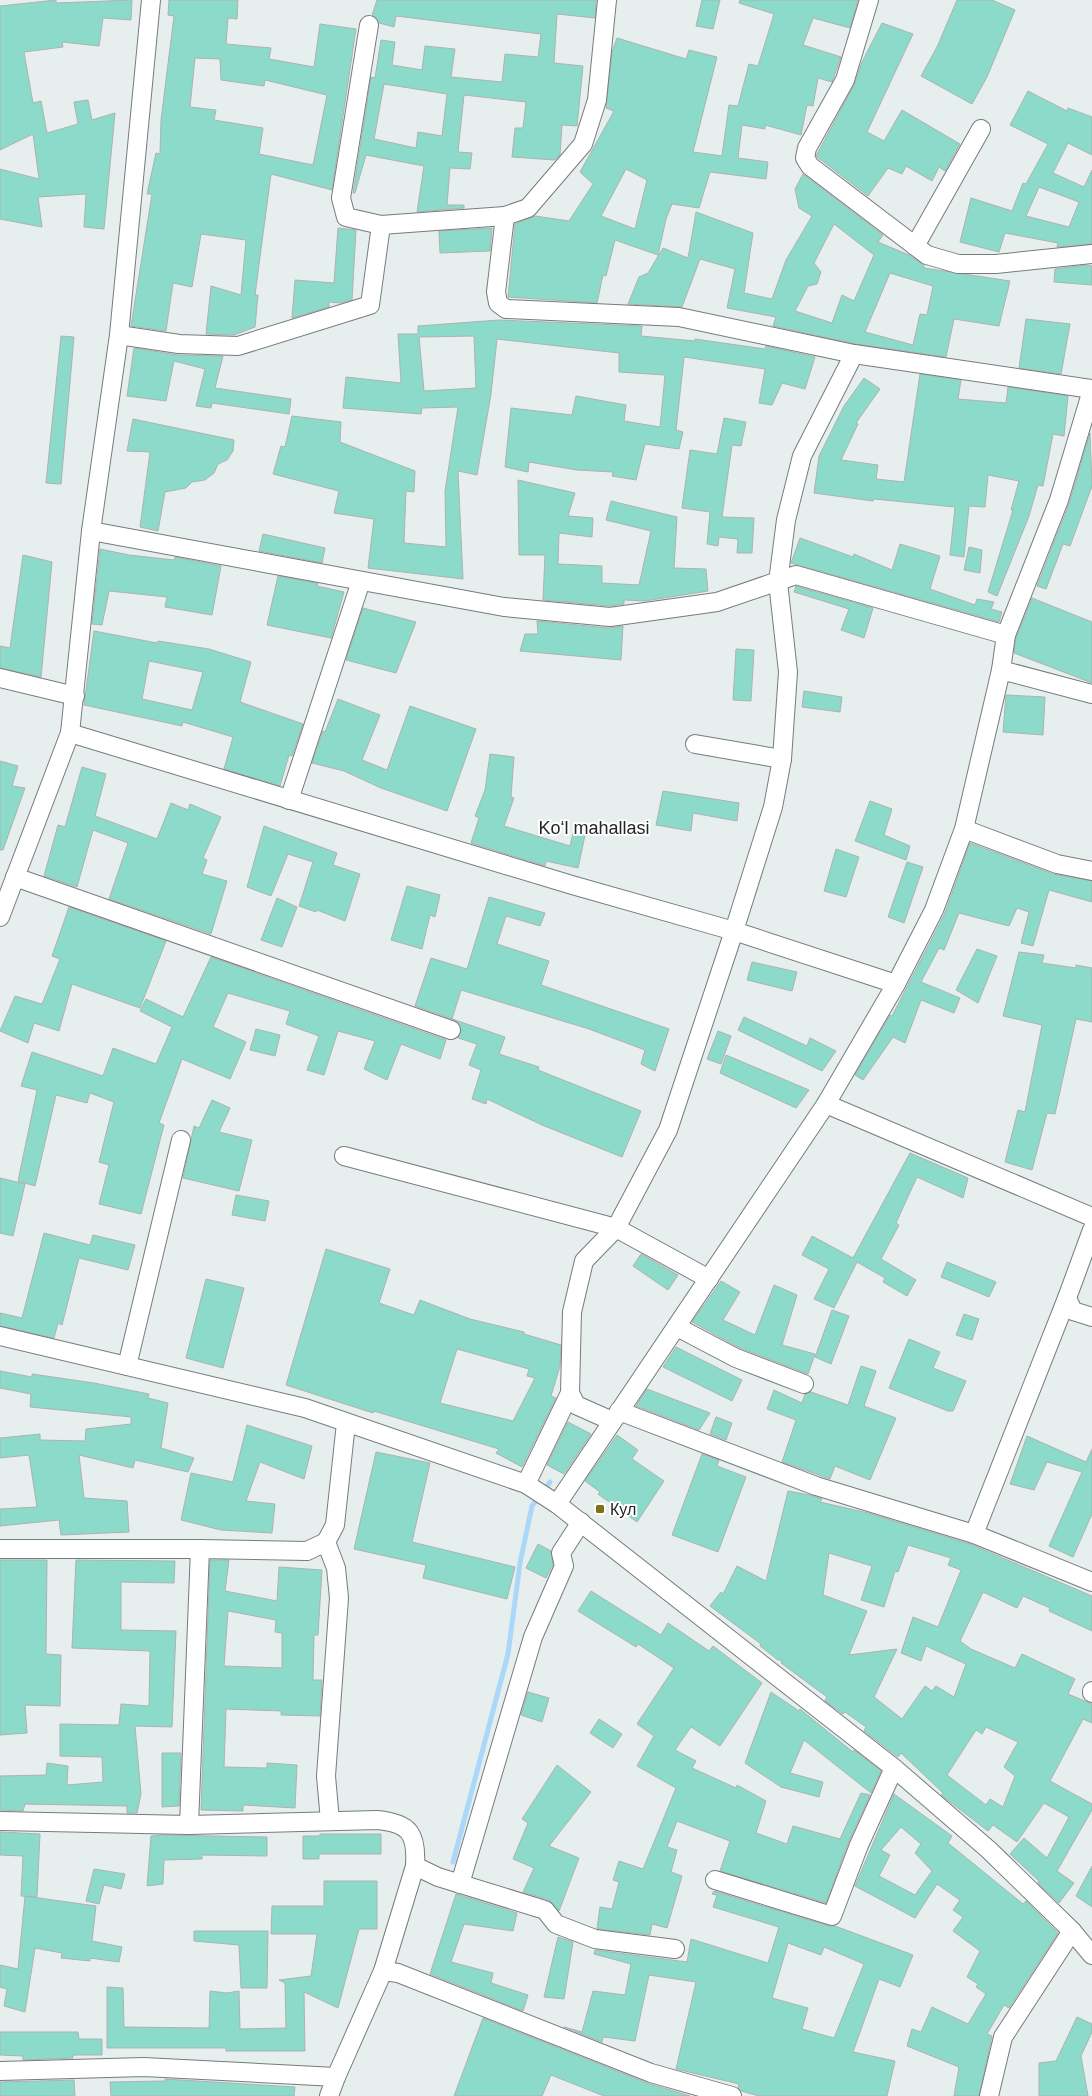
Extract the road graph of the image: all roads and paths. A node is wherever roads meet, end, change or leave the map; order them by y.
1 (152, 0) edge
2 (607, 0) edge
3 (868, 0) edge
4 (369, 25) dead end
5 (980, 129) dead end
6 (506, 216) junction
7 (381, 225) junction
8 (915, 246) junction
9 (1092, 254) edge
10 (119, 335) junction
11 (854, 354) junction
12 (1092, 389) edge
13 (91, 531) junction
14 (361, 581) junction
15 (778, 582) junction
16 (1006, 635) junction
17 (1001, 670) junction
18 (0, 678) edge
19 (1092, 694) edge
20 (75, 696) junction
21 (70, 733) junction
22 (695, 744) dead end
23 (782, 759) junction
24 (289, 800) junction
25 (964, 829) junction
26 (1092, 871) edge
27 (15, 878) junction
28 (0, 917) edge
29 (734, 931) junction
30 (896, 984) junction
31 (451, 1030) dead end
32 (826, 1104) junction
33 (180, 1140) dead end
34 (344, 1156) dead end
35 (1092, 1217) edge
36 (616, 1228) junction
37 (1092, 1230) edge
38 (709, 1280) junction
39 (1067, 1298) junction
40 (1092, 1317) edge
41 (676, 1327) junction
42 (0, 1336) edge
43 (127, 1366) junction
44 (804, 1384) dead end
45 (570, 1393) junction
46 (616, 1416) junction
47 (346, 1423) junction
48 (526, 1484) junction
49 (557, 1504) junction
50 (581, 1522) junction
51 (974, 1534) junction
52 (326, 1542) junction
53 (0, 1549) edge
54 (200, 1549) junction
55 (1092, 1582) edge
56 (894, 1768) junction
57 (0, 1821) edge
58 (330, 1821) junction
59 (189, 1824) junction
60 (415, 1866) junction
61 (715, 1880) dead end
62 (460, 1884) junction
63 (1072, 1931) junction
64 (675, 1949) dead end
65 (1092, 1955) edge
66 (383, 1970) junction
67 (0, 2071) edge
68 (336, 2077) junction
69 (330, 2096) edge
70 (732, 2096) edge
71 (989, 2096) edge

1 - 10 street
2 - 6 street
3 - 8 street
4 - 7 street
5 - 8 street
6 - 7 street
6 - 11 street
7 - 10 street
8 - 9 street
10 - 13 street
11 - 12 street
11 - 15 street
12 - 16 street
13 - 14 street
13 - 20 street
14 - 15 street
14 - 24 street
15 - 16 street
15 - 23 street
16 - 17 street
17 - 19 street
17 - 25 street
18 - 20 street
20 - 21 street
21 - 24 street
21 - 27 street
22 - 23 street
23 - 29 street
24 - 29 street
25 - 26 street
25 - 30 street
27 - 28 street
27 - 31 street
29 - 30 street
29 - 36 street
30 - 32 street
32 - 35 street
32 - 38 street
33 - 43 street
34 - 36 street
36 - 38 street
36 - 45 street
37 - 39 street
38 - 41 street
39 - 40 street
39 - 51 street
41 - 44 street
41 - 46 street
42 - 43 street
43 - 47 street
45 - 46 street
45 - 48 street
46 - 49 street
46 - 51 street
47 - 48 street
47 - 52 street
48 - 49 street
49 - 50 street
50 - 56 street
50 - 62 street
51 - 55 street
52 - 54 street
52 - 58 street
53 - 54 street
54 - 59 street
56 - 61 street
56 - 63 street
57 - 59 street
58 - 59 street
58 - 60 street
60 - 62 street
60 - 66 street
62 - 64 street
63 - 65 street
63 - 71 street
66 - 68 street
66 - 70 street
67 - 68 street
68 - 69 street

